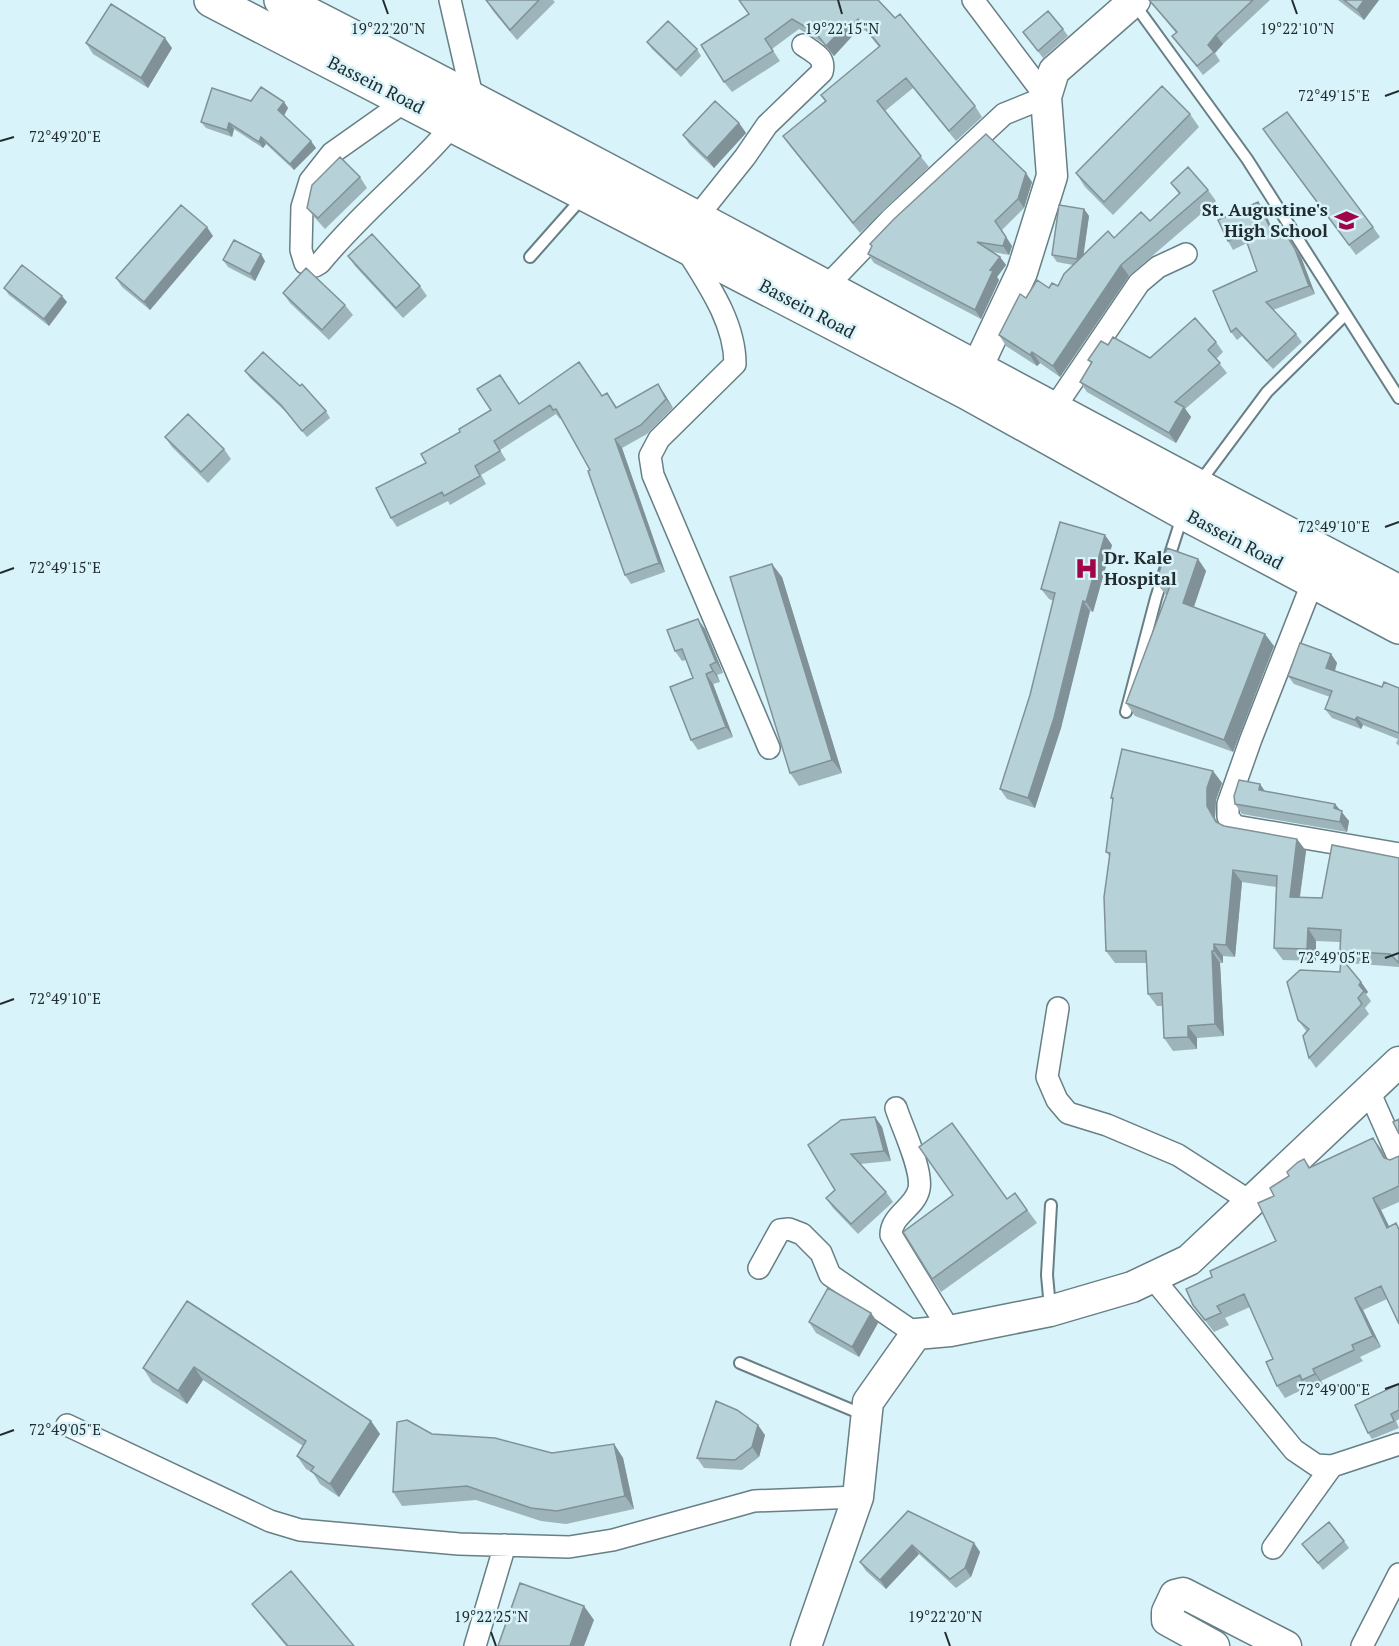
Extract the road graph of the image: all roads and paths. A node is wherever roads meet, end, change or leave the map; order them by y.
1 (211, 0) edge
2 (281, 0) edge
3 (450, 0) edge
4 (973, 0) edge
5 (1133, 1) edge
6 (803, 45) dead end
7 (1046, 97) junction
8 (407, 100) junction
9 (464, 112) junction
10 (586, 193) junction
11 (690, 231) junction
12 (1186, 254) dead end
13 (530, 257) dead end
14 (826, 287) junction
15 (1346, 315) junction
16 (971, 380) junction
17 (1399, 398) edge
18 (1053, 410) junction
19 (1190, 500) junction
20 (1319, 567) junction
21 (1399, 592) edge
22 (1399, 627) edge
23 (1126, 712) edge
24 (769, 748) dead end
25 (1399, 854) edge
26 (1058, 1008) dead end
27 (1399, 1062) edge
28 (1369, 1091) junction
29 (896, 1108) dead end
30 (1399, 1159) edge
31 (1251, 1202) junction
32 (1051, 1204) dead end
33 (759, 1268) dead end
34 (1152, 1277) junction
35 (1050, 1311) junction
36 (950, 1331) junction
37 (916, 1334) junction
38 (740, 1363) dead end
39 (867, 1416) junction
40 (67, 1425) dead end
41 (1399, 1444) edge
42 (1332, 1466) junction
43 (858, 1497) junction
44 (505, 1545) junction
45 (1273, 1548) dead end
46 (1399, 1574) edge
47 (1235, 1620) junction
48 (475, 1646) edge
49 (806, 1646) edge
50 (1214, 1646) edge
51 (1220, 1646) edge
52 (1286, 1646) edge
53 (1362, 1646) edge

1 - 8 main road, Bassein Road
2 - 9 main road, Bassein Road
3 - 9 street
4 - 7 street
5 - 7 street
5 - 15 lane
6 - 11 street
7 - 14 street
7 - 16 street
8 - 9 main road, Bassein Road
8 - 9 street
9 - 10 main road, Bassein Road
9 - 11 main road, Bassein Road
10 - 11 main road, Bassein Road
10 - 13 lane
11 - 14 main road, Bassein Road
11 - 16 main road, Bassein Road
11 - 24 street
12 - 18 street
14 - 16 main road, Bassein Road
15 - 17 lane
15 - 19 lane
16 - 18 main road, Bassein Road
16 - 19 main road, Bassein Road
18 - 19 main road, Bassein Road
19 - 20 main road, Bassein Road
19 - 23 lane
20 - 21 main road, Bassein Road
20 - 22 main road, Bassein Road
20 - 25 street
26 - 31 street
27 - 28 street
28 - 30 street
28 - 31 street
29 - 36 street
31 - 34 street
32 - 35 lane
33 - 37 street
34 - 35 street
34 - 42 street
35 - 36 street
36 - 37 street
37 - 39 street
38 - 39 lane
39 - 43 street
40 - 44 street
41 - 42 street
42 - 45 street
43 - 44 street
43 - 49 street
44 - 48 street
46 - 53 street
47 - 50 street
47 - 51 street
47 - 52 street

